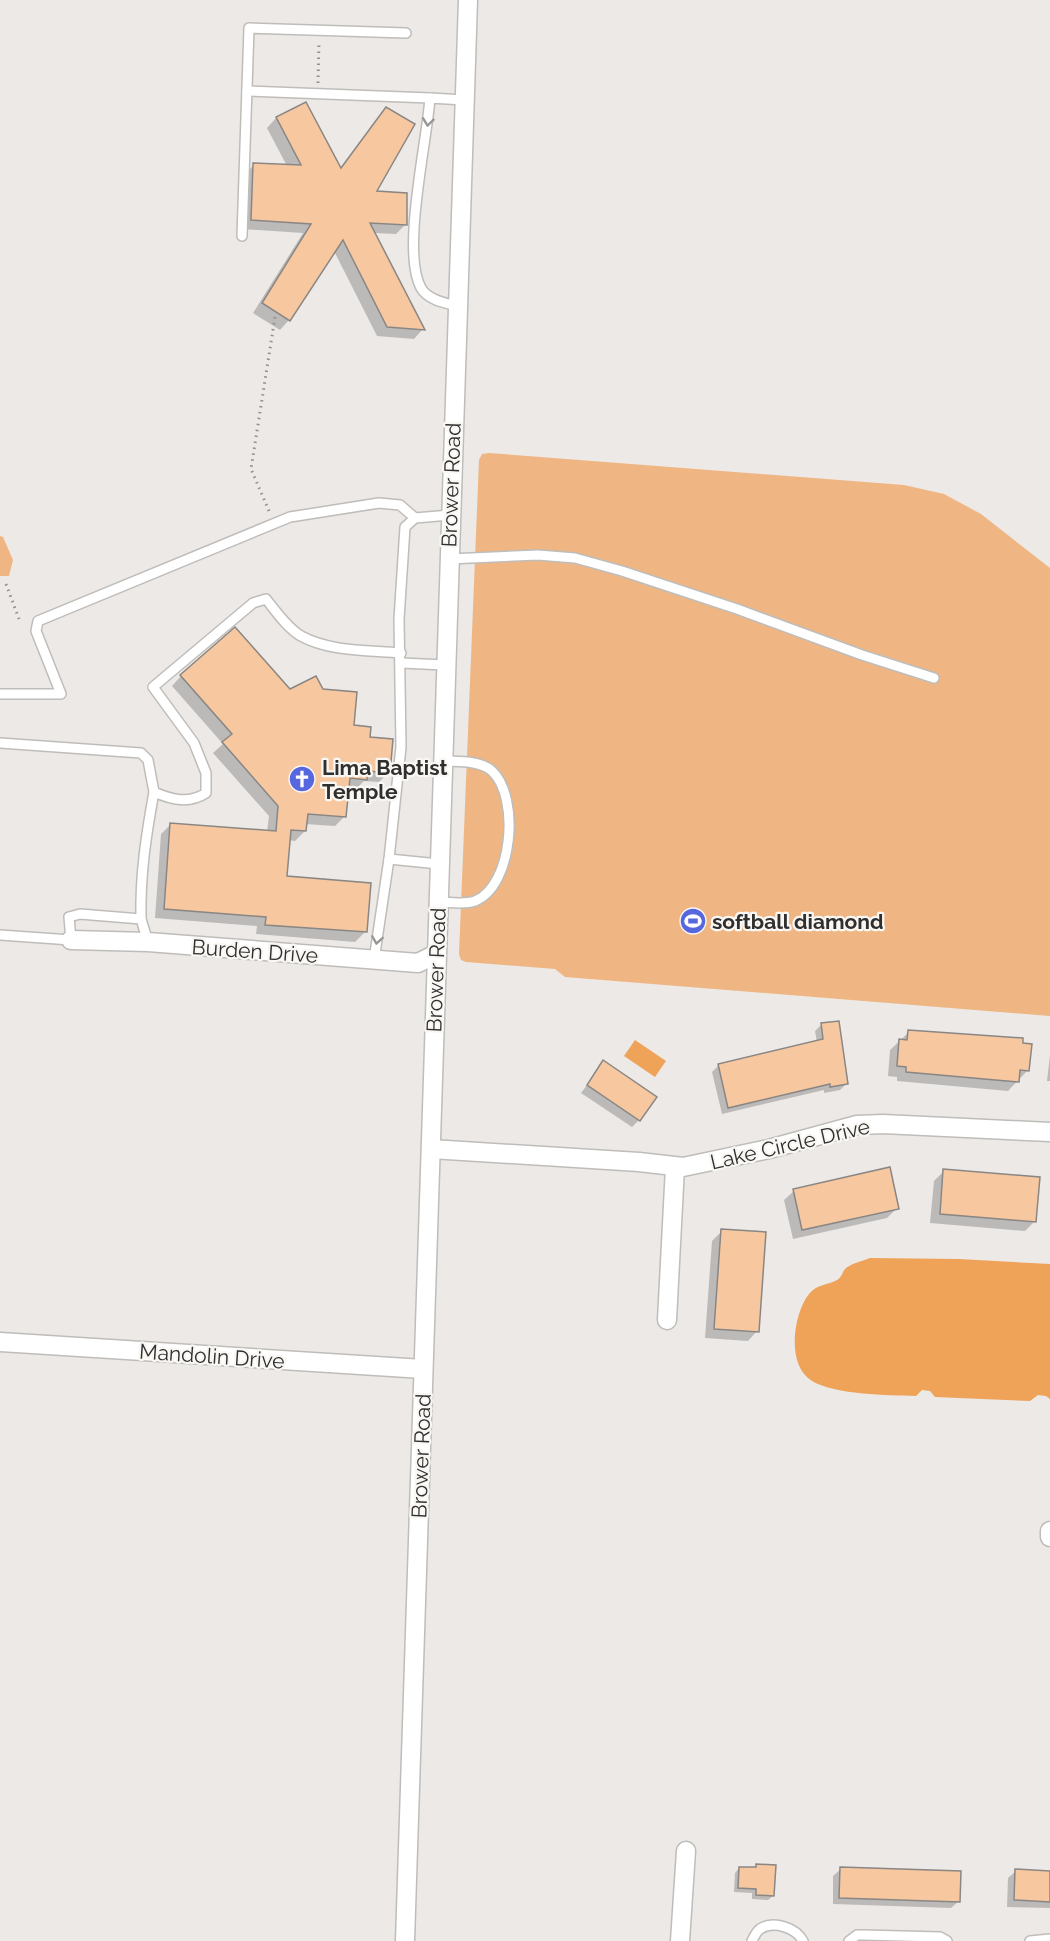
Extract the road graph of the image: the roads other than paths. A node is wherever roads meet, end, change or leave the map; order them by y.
1 (468, 0) edge
2 (406, 33) dead end
3 (247, 91) junction
4 (430, 98) junction
5 (464, 100) junction
6 (243, 236) dead end
7 (457, 306) junction
8 (450, 515) junction
9 (415, 518) junction
10 (449, 559) junction
11 (401, 652) junction
12 (401, 663) junction
13 (446, 665) junction
14 (934, 678) dead end
15 (0, 694) edge
16 (0, 743) edge
17 (442, 761) junction
18 (154, 792) junction
19 (389, 859) junction
20 (439, 864) junction
21 (438, 902) junction
22 (141, 919) junction
23 (0, 935) edge
24 (71, 940) junction
25 (148, 942) junction
26 (436, 954) junction
27 (374, 960) junction
28 (1050, 1132) edge
29 (431, 1149) junction
30 (675, 1167) junction
31 (667, 1320) dead end
32 (0, 1342) edge
33 (423, 1370) junction
34 (1050, 1531) edge
35 (1050, 1537) edge
36 (686, 1851) dead end
37 (1050, 1939) edge
38 (405, 1941) edge
39 (680, 1941) edge
40 (752, 1941) edge
41 (803, 1941) edge
42 (849, 1941) edge
43 (947, 1941) edge
44 (1030, 1941) edge

1 - 5 street, Brower Road
2 - 3 lane
3 - 4 lane
3 - 6 lane
4 - 5 lane
4 -> 7 lane
5 - 7 street, Brower Road
7 - 8 street, Brower Road
8 - 9 lane
8 - 10 street, Brower Road
9 - 11 lane
9 - 15 lane
10 - 13 street, Brower Road
10 - 14 lane
11 - 12 lane
11 - 18 lane
12 - 13 lane
12 - 19 lane
13 - 17 street, Brower Road
16 - 18 lane
17 - 20 street, Brower Road
17 - 21 lane
18 - 22 lane
19 - 20 lane
19 -> 27 lane
20 - 21 street, Brower Road
21 - 26 street, Brower Road
22 - 24 lane
22 - 25 lane
23 - 24 lane
24 - 25 street, Burden Drive
25 - 27 street, Burden Drive
26 - 27 street, Burden Drive
26 - 29 street, Brower Road
28 - 30 street, Lake Circle Drive
29 - 30 street, Lake Circle Drive
29 - 33 street, Brower Road
30 - 31 street
32 - 33 street, Mandolin Drive
33 - 38 street, Brower Road
34 - 35 street
36 - 39 street
37 - 44 lane
40 - 41 lane
42 - 43 lane

